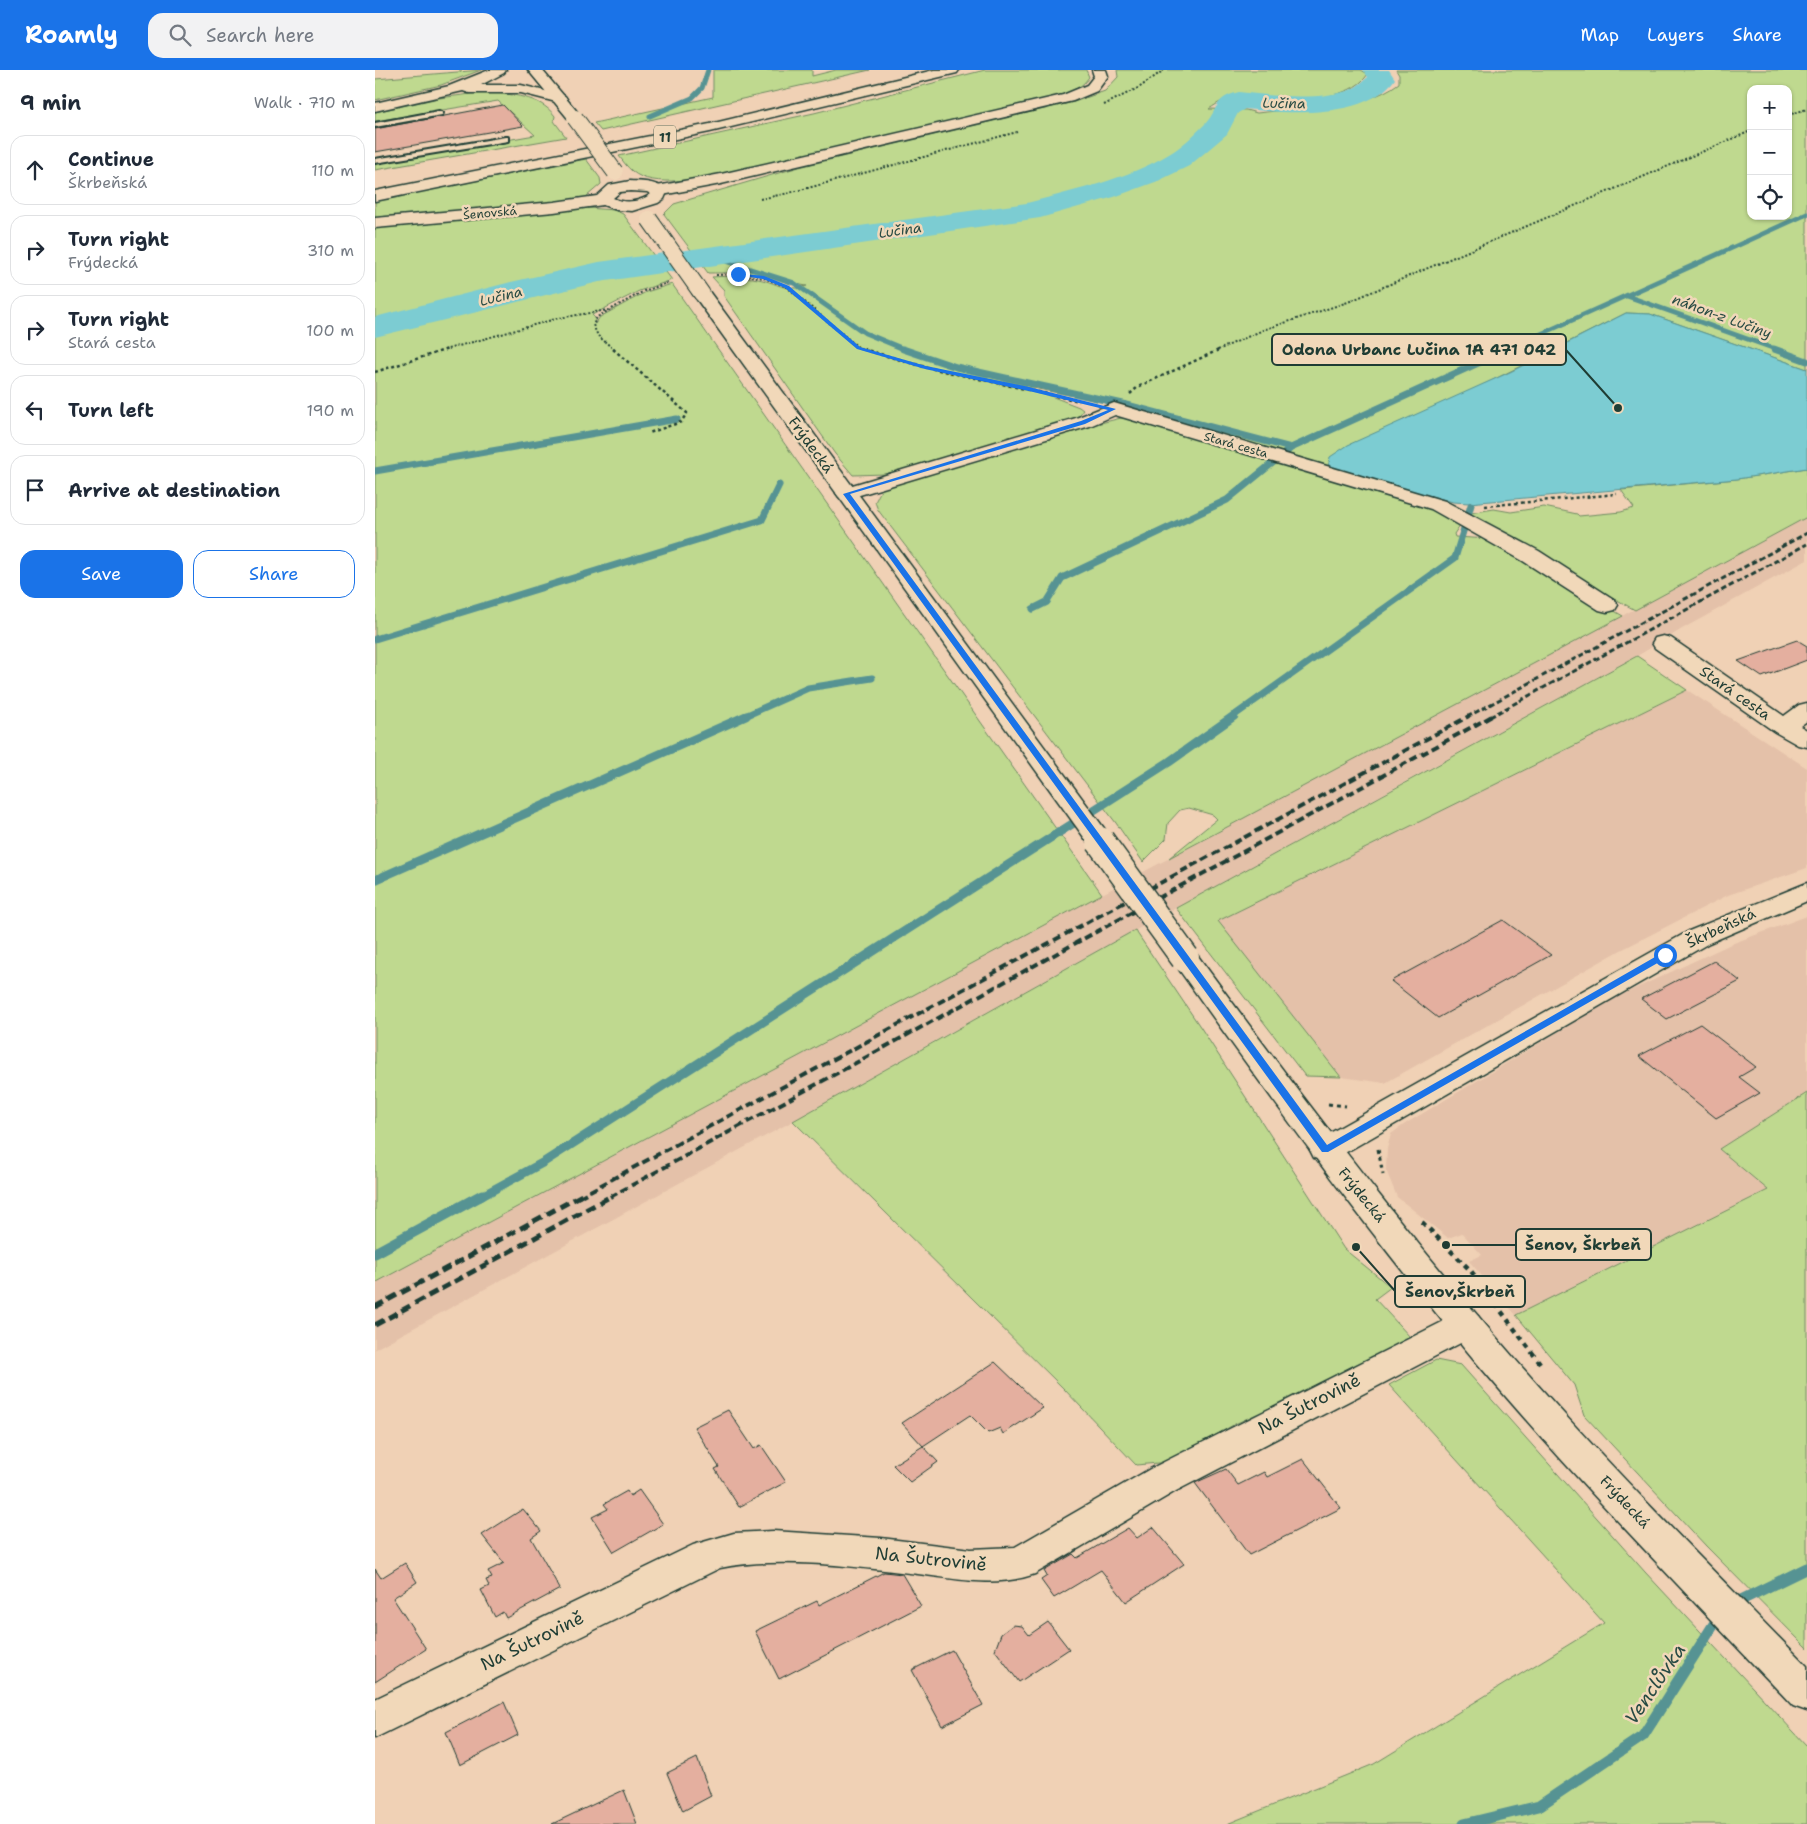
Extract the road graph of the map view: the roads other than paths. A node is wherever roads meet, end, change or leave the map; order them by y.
1 (499, 70) edge
2 (535, 70) edge
3 (892, 70) edge
4 (952, 70) edge
5 (1099, 70) edge
6 (435, 94) junction
7 (560, 99) junction
8 (746, 104) dead end
9 (375, 107) edge
10 (439, 113) dead end
11 (673, 121) dead end
12 (375, 125) edge
13 (505, 138) dead end
14 (375, 161) edge
15 (402, 176) dead end
16 (625, 186) junction
17 (657, 191) junction
18 (375, 196) edge
19 (605, 200) junction
20 (638, 205) junction
21 (375, 223) edge
22 (846, 494) junction
23 (1607, 605) dead end
24 (1663, 643) dead end
25 (1807, 710) edge
26 (1784, 727) junction
27 (1807, 740) edge
28 (1807, 891) edge
29 (1325, 1150) junction
30 (1466, 1325) junction
31 (1797, 1682) edge
32 (375, 1719) edge

1 - 6 main road
2 - 7 main road
3 - 8 main road
4 - 18 main road, 11
5 - 17 main road
6 - 7 main road
6 - 9 main road
7 - 16 main road, bridge
10 - 12 lane
11 - 15 main road, 11
13 - 14 lane
16 - 17 main road
16 - 19 main road
17 - 20 main road
19 - 20 main road
19 - 21 main road, Šenovská
20 - 22 main road, Frýdecká, bridge
22 - 23 main road, Stará cesta
22 - 29 main road, Frýdecká, bridge
24 - 26 main road, Stará cesta
25 - 26 main road, Stará cesta
26 - 27 main road
28 - 29 main road, Škrbeňská
29 - 30 main road, Frýdecká
30 - 31 main road, Frýdecká
30 - 32 main road, Na Šutrovině

